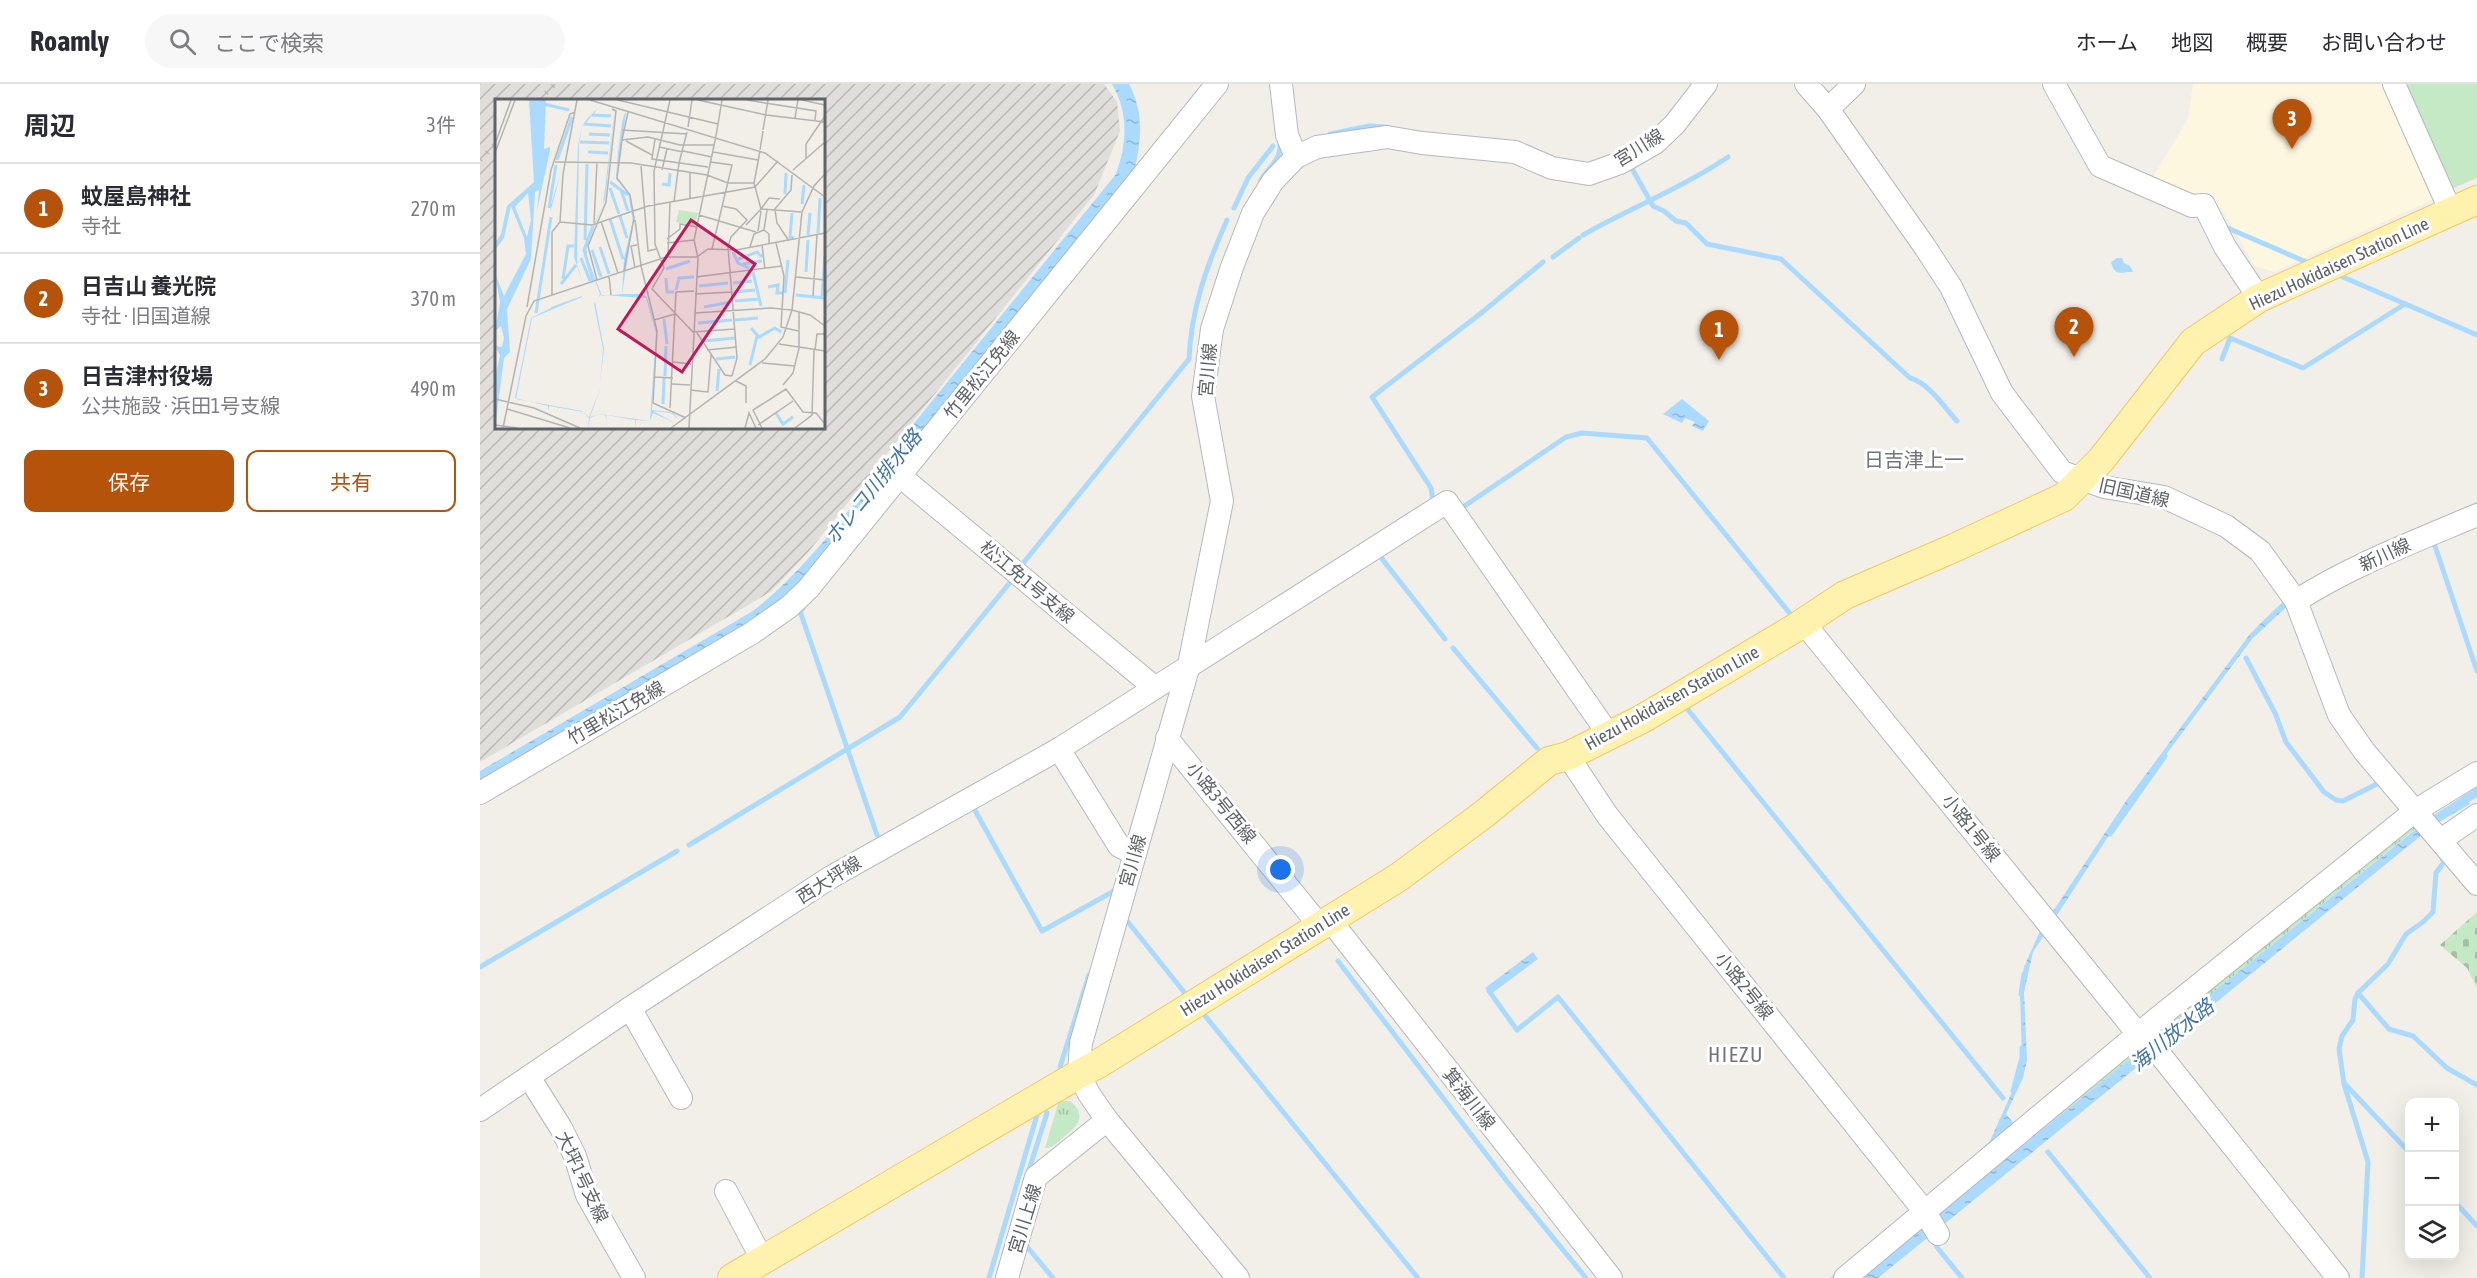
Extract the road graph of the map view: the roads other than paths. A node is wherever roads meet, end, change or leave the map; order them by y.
1 (1216, 84) edge
2 (1281, 84) edge
3 (1706, 84) edge
4 (1806, 84) edge
5 (1854, 84) edge
6 (2054, 84) edge
7 (2394, 84) edge
8 (1828, 109) junction
9 (1296, 158) junction
10 (2477, 200) edge
11 (2451, 212) junction
12 (2259, 297) junction
13 (900, 476) junction
14 (2082, 481) junction
15 (2477, 515) edge
16 (2296, 601) junction
17 (1803, 622) junction
18 (1189, 665) junction
19 (1154, 687) junction
20 (1609, 735) junction
21 (1167, 738) junction
22 (1059, 749) junction
23 (1568, 756) junction
24 (2477, 773) edge
25 (480, 792) edge
26 (2477, 815) edge
27 (2428, 825) junction
28 (1135, 854) junction
29 (2477, 884) edge
30 (1325, 923) junction
31 (630, 1008) junction
32 (2142, 1035) junction
33 (1078, 1074) junction
34 (529, 1077) junction
35 (681, 1098) dead end
36 (480, 1110) edge
37 (1107, 1120) junction
38 (726, 1191) dead end
39 (1930, 1221) junction
40 (763, 1261) junction
41 (634, 1278) edge
42 (732, 1278) edge
43 (1007, 1278) edge
44 (1238, 1278) edge
45 (1611, 1278) edge
46 (1845, 1278) edge
47 (2338, 1278) edge

1 - 13 street, 竹里松江免線
2 - 9 street
3 - 9 street, 宮川線
4 - 8 street, 旧国道線
5 - 8 street
6 - 12 street
7 - 11 street
8 - 14 street, 旧国道線
9 - 18 street, 宮川線
10 - 11 main road, Hiezu Hokidaisen Station Line
11 - 12 main road, Hiezu Hokidaisen Station Line
12 - 14 main road, Hiezu Hokidaisen Station Line
13 - 19 street, 松江免1号支線
13 - 25 street, 竹里松江免線
14 - 16 street, 旧国道線
14 - 17 main road, Hiezu Hokidaisen Station Line
15 - 16 street, 新川線
16 - 27 street, 旧国道線
17 - 20 main road, Hiezu Hokidaisen Station Line
17 - 32 street, 小路1号線
18 - 19 street, 西大坪線
18 - 20 street, 西大坪線
18 - 21 street, 宮川線
19 - 22 street, 西大坪線
20 - 23 main road, Hiezu Hokidaisen Station Line
21 - 28 street, 宮川線
21 - 30 street, 小路3号西線
22 - 28 street
22 - 31 street, 西大坪線
23 - 30 main road, Hiezu Hokidaisen Station Line
23 - 39 street, 小路2号線
24 - 27 street
26 - 27 street
27 - 29 street, 旧国道線
27 - 32 street
28 - 33 street, 宮川線
30 - 33 main road, Hiezu Hokidaisen Station Line
30 - 45 street, 箕海川線
31 - 34 street, 西大坪線
31 - 35 street
32 - 39 street
32 - 47 street, 小路1号線
33 - 37 street
33 - 40 main road, Hiezu Hokidaisen Station Line
34 - 36 street, 西大坪線
34 - 41 street, 大坪1号支線
37 - 43 street, 宮川上線
37 - 44 street
38 - 40 street
39 - 46 street
40 - 42 main road, Hiezu Hokidaisen Station Line

